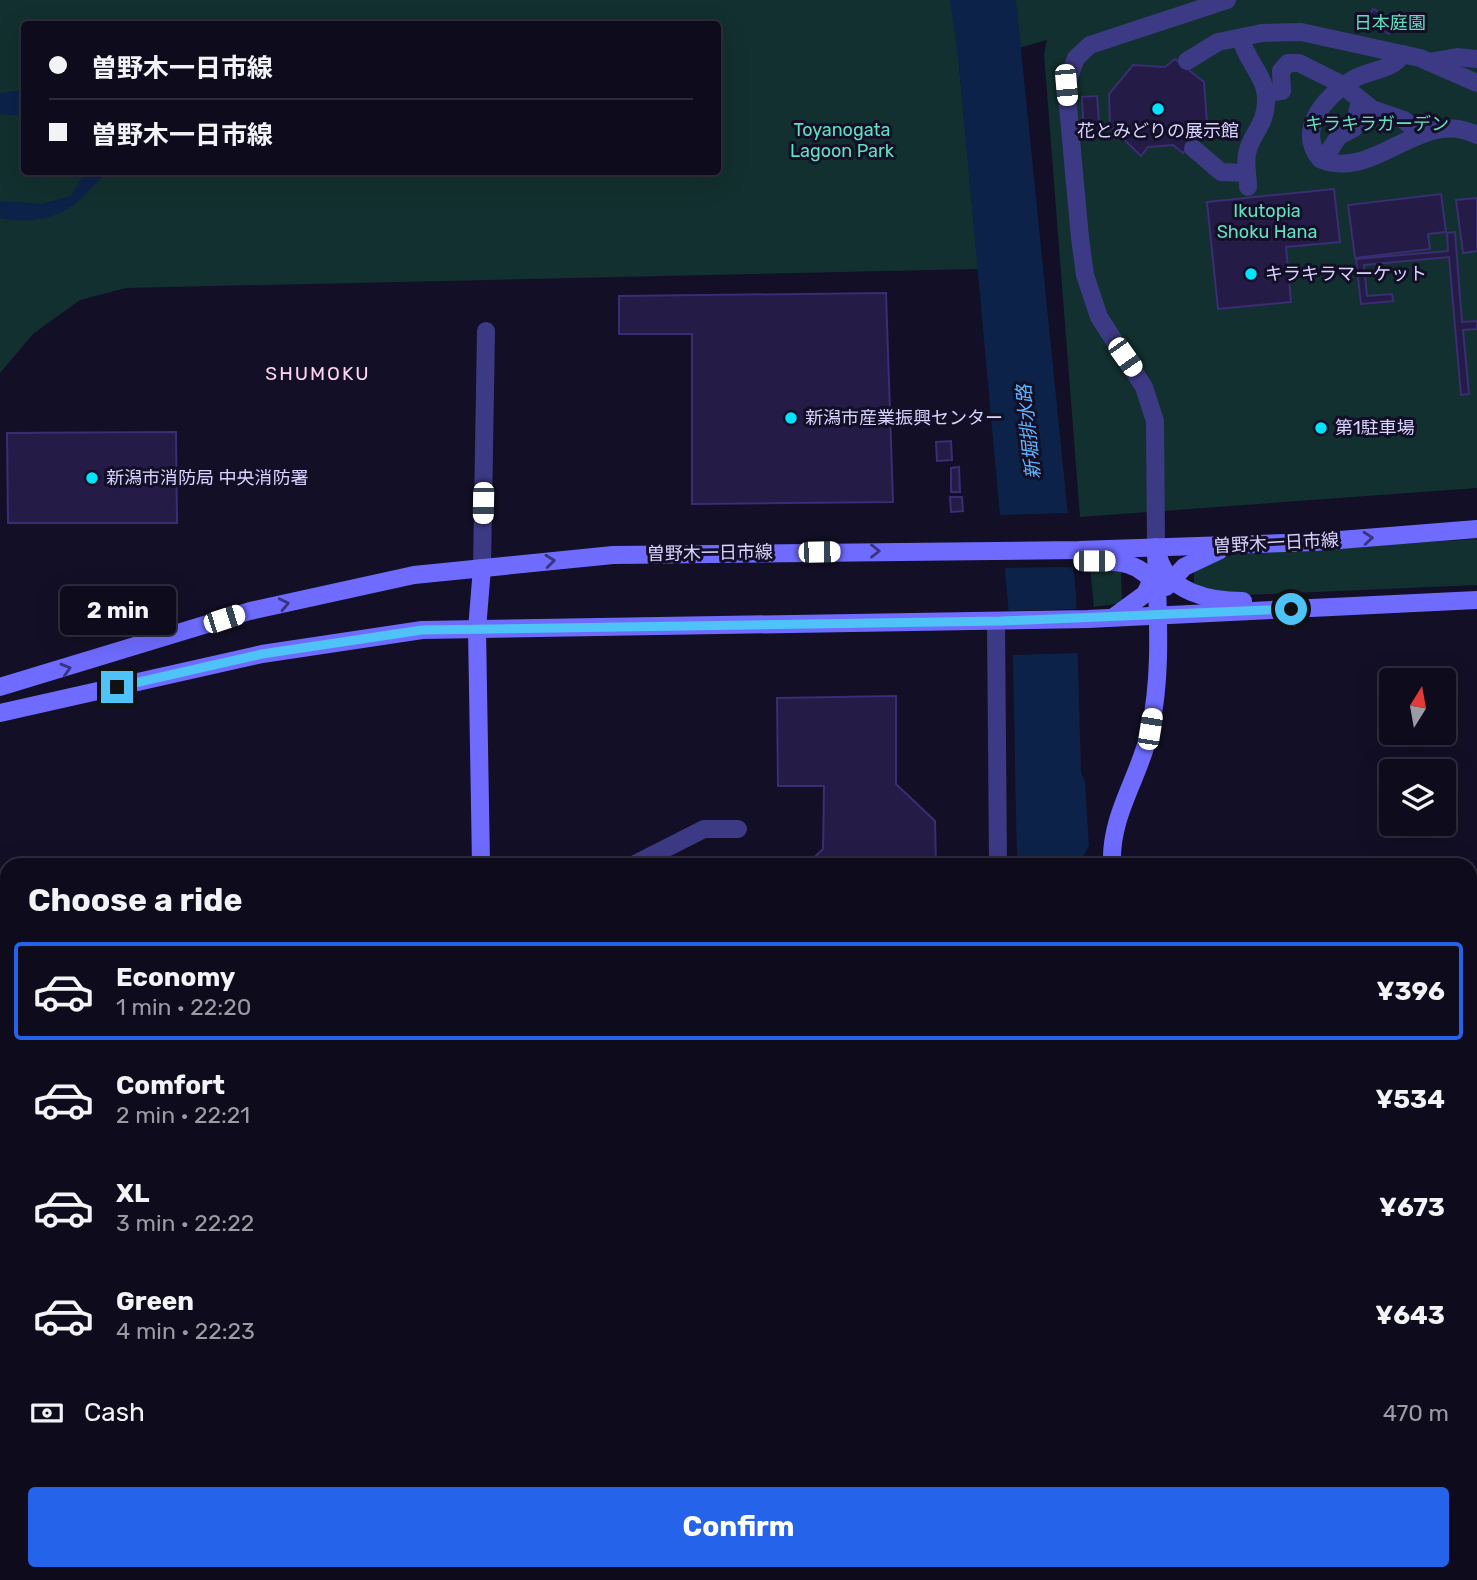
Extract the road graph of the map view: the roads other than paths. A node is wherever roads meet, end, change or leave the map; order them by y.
1 (1227, 0) edge
2 (1241, 38) junction
3 (1403, 54) junction
4 (1477, 59) edge
5 (1187, 61) dead end
6 (1429, 62) junction
7 (1477, 83) edge
8 (1344, 86) junction
9 (1266, 93) junction
10 (1360, 100) junction
11 (1474, 130) edge
12 (1419, 134) junction
13 (1193, 148) dead end
14 (1323, 160) junction
15 (486, 331) dead end
16 (1477, 529) edge
17 (1237, 545) junction
18 (1156, 547) junction
19 (1079, 555) junction
20 (482, 568) junction
21 (1172, 578) junction
22 (1157, 592) junction
23 (1477, 600) edge
24 (1316, 608) junction
25 (1112, 617) junction
26 (998, 621) junction
27 (477, 628) junction
28 (0, 687) edge
29 (0, 713) edge
30 (738, 829) dead end
31 (481, 858) edge
32 (647, 858) edge
33 (998, 858) edge
34 (1112, 858) edge

1 - 18 street
2 - 3 street
2 - 5 street
2 - 9 street
3 - 6 street
3 - 8 street
4 - 6 street
6 - 7 street
8 - 9 street
8 - 10 street
8 - 14 street
9 - 13 street
10 - 12 street
10 - 14 street
11 - 12 street
12 - 14 street
15 - 20 street
17 -> 16 main road, 曽野木一日市線
17 - 18 main road, 曽野木一日市線
17 - 21 main road
18 - 19 main road, 曽野木一日市線
18 - 21 main road
18 - 22 main road
20 -> 19 main road, 曽野木一日市線
19 - 22 main road
20 - 27 main road
28 -> 20 main road, 曽野木一日市線
21 - 22 main road
21 - 24 main road
22 - 24 main road
22 - 25 main road
22 - 25 main road
22 - 34 main road
23 - 24 main road
25 - 26 main road
26 - 27 main road
26 - 33 street
27 - 29 main road
27 - 31 main road
30 - 32 street

